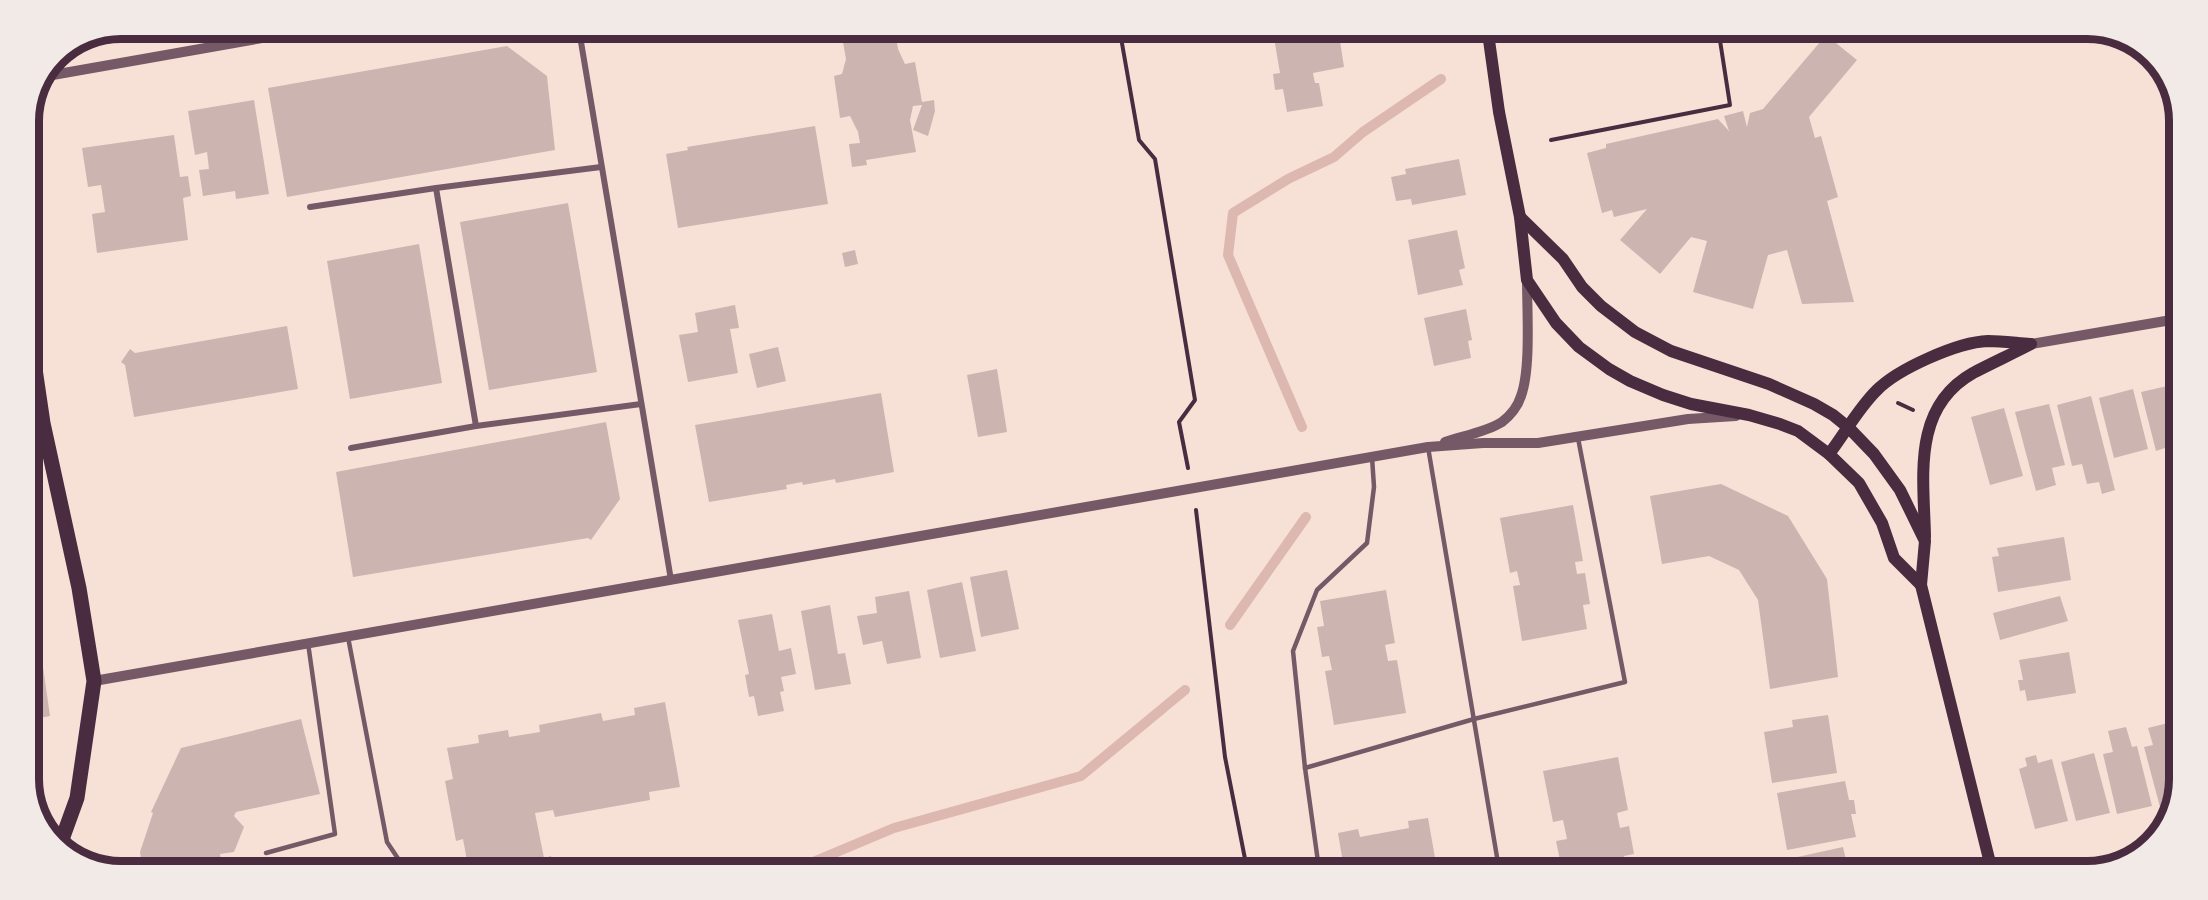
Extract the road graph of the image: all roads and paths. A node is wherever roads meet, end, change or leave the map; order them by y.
1 (215, 39) edge
2 (255, 39) edge
3 (580, 39) edge
4 (1121, 39) edge
5 (1489, 39) edge
6 (1720, 39) edge
7 (215, 46) junction
8 (54, 75) edge
9 (1551, 140) dead end
10 (601, 167) junction
11 (436, 188) junction
12 (310, 207) dead end
13 (1520, 217) junction
14 (1527, 280) junction
15 (2169, 320) edge
16 (2031, 344) junction
17 (39, 396) edge
18 (641, 404) junction
19 (1749, 415) junction
20 (476, 426) junction
21 (1849, 428) junction
22 (1577, 436) junction
23 (1428, 447) junction
24 (351, 448) dead end
25 (1829, 454) junction
26 (1372, 457) junction
27 (1189, 470) dead end
28 (1197, 513) dead end
29 (1925, 541) junction
30 (670, 580) junction
31 (1920, 585) junction
32 (348, 637) junction
33 (308, 643) junction
34 (94, 681) junction
35 (1474, 719) junction
36 (1305, 768) junction
37 (63, 837) edge
38 (266, 853) dead end
39 (400, 861) edge
40 (1245, 861) edge
41 (1318, 861) edge
42 (1498, 861) edge
43 (1989, 861) edge

1 - 7 lane
2 - 7 street
3 - 10 street
4 - 27 path
5 - 13 main road
6 - 9 path
7 - 8 street
10 - 11 street
10 - 18 street
11 - 12 street
11 - 20 street
13 - 14 main road
13 - 21 main road
14 - 19 main road
14 - 23 street
15 - 16 street
16 - 21 main road
16 - 29 main road
17 - 34 main road
18 - 20 street
18 - 30 street
19 - 22 street
19 - 25 main road
20 - 24 street
21 - 25 main road
21 - 29 main road
22 - 23 street
22 - 35 lane
23 - 26 street
23 - 35 lane
25 - 31 main road
26 - 30 street
26 - 36 lane
28 - 40 path
29 - 31 main road
30 - 32 street
31 - 43 main road
32 - 33 street
32 - 39 lane
33 - 34 street
33 - 38 lane
34 - 37 main road
35 - 36 lane
35 - 42 lane
36 - 41 lane

